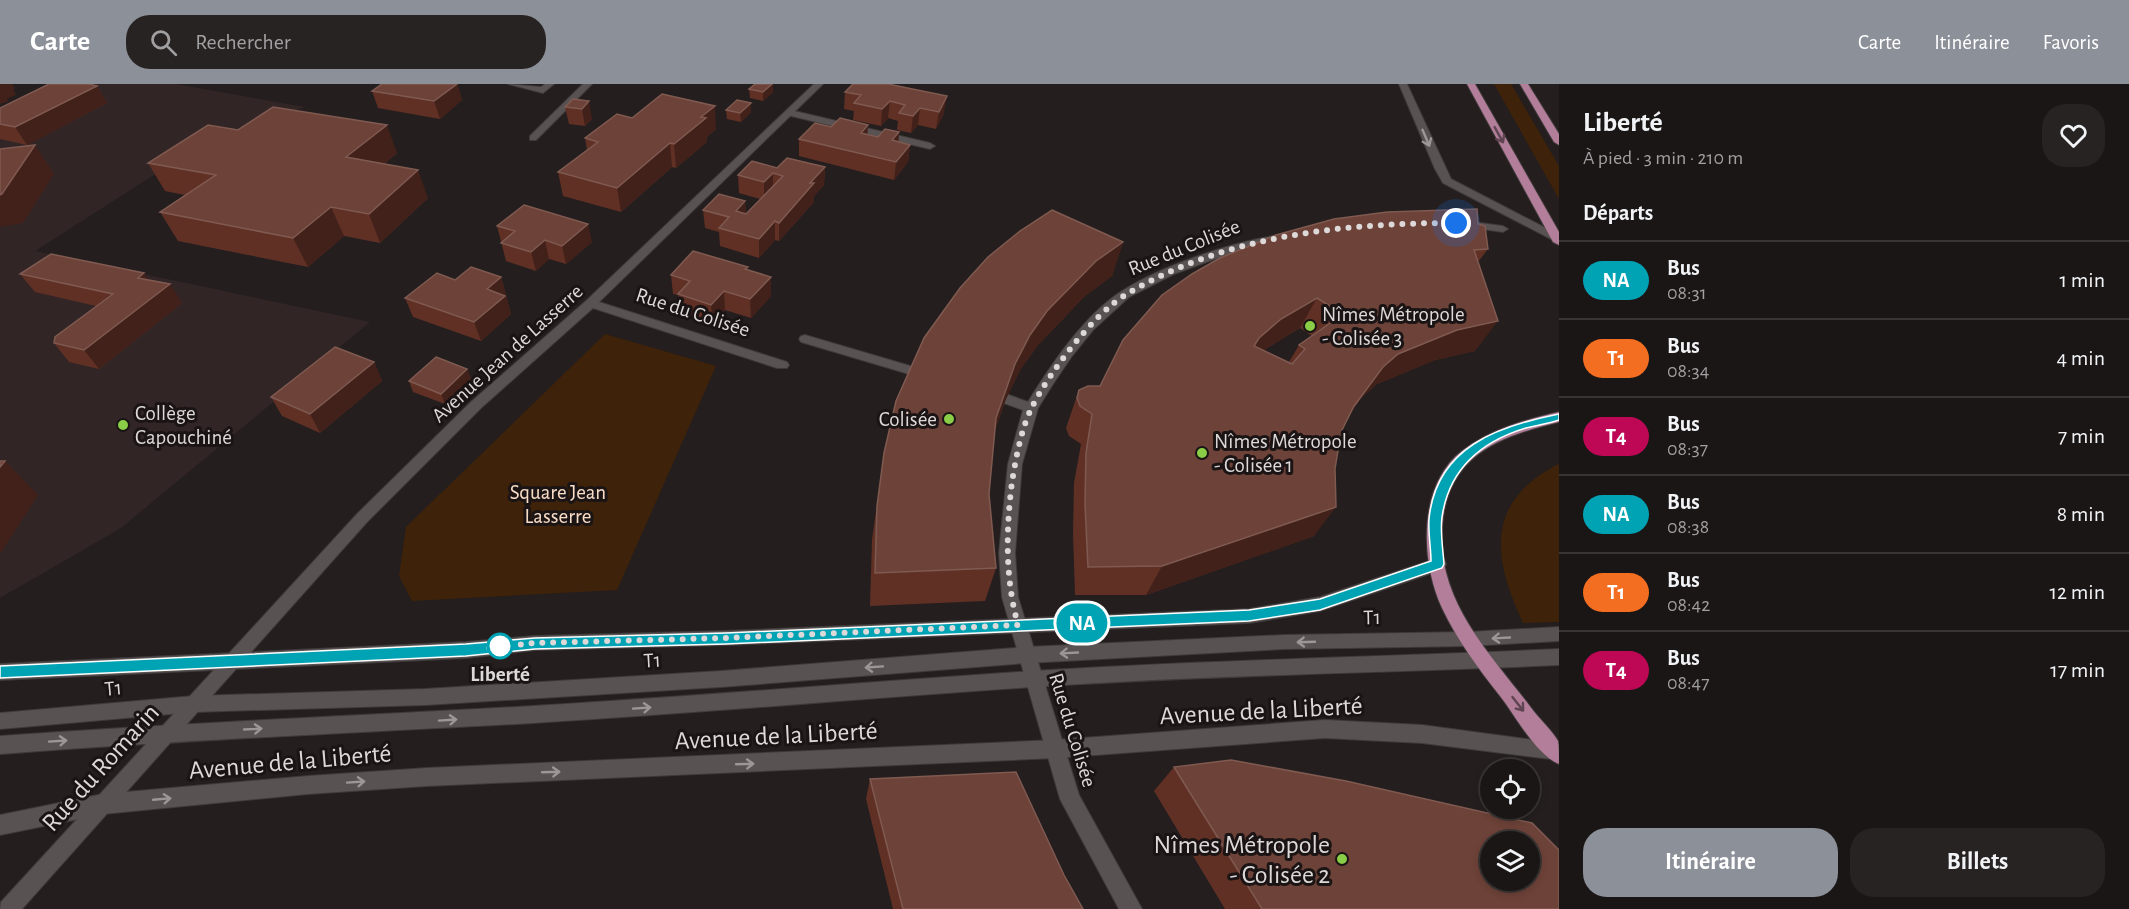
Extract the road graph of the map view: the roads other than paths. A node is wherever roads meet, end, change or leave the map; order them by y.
1 (512, 84) edge
2 (550, 84) edge
3 (588, 84) edge
4 (819, 84) edge
5 (1403, 84) edge
6 (1471, 84) edge
7 (1524, 84) edge
8 (790, 113) junction
9 (533, 138) dead end
10 (1559, 142) edge
11 (930, 146) dead end
12 (1456, 223) edge
13 (1503, 229) dead end
14 (1295, 235) edge
15 (1558, 240) edge
16 (591, 303) junction
17 (805, 339) dead end
18 (782, 365) dead end
19 (919, 373) edge
20 (1006, 399) edge
21 (1031, 408) junction
22 (1559, 417) edge
23 (1438, 564) junction
24 (1018, 625) junction
25 (1559, 634) edge
26 (1469, 639) junction
27 (1028, 655) junction
28 (1559, 657) edge
29 (233, 661) junction
30 (1482, 662) junction
31 (0, 672) edge
32 (1034, 679) junction
33 (194, 704) junction
34 (0, 721) edge
35 (168, 732) junction
36 (0, 745) edge
37 (1055, 748) junction
38 (1557, 754) edge
39 (103, 804) junction
40 (0, 825) edge
41 (8, 909) edge
42 (1131, 909) edge

1 - 2 street
3 - 9 street
4 - 8 street, Avenue Jean de Lasserre
5 -> 15 street
6 -> 15 main road
7 - 10 main road
8 - 11 street
8 - 16 street, Avenue Jean de Lasserre
12 - 13 street
14 - 21 street, Rue du Colisée
16 - 18 street, Rue du Colisée
16 - 29 street, Avenue Jean de Lasserre
17 - 19 street
20 - 21 street
21 - 24 street, Rue du Colisée
22 - 23 main road
23 - 24 street
23 - 26 main road
24 - 27 street, Rue du Colisée
24 - 29 street
25 -> 26 street, T1 / T1
26 -> 27 street, T1 / T1
26 - 30 main road
27 - 32 street, Rue du Colisée
27 -> 33 street, T1 / T1
28 - 30 street
29 - 31 street
29 - 33 street, Rue du Romarin
30 - 32 street
30 -> 38 main road
35 -> 32 street
32 - 37 street, Rue du Colisée
33 - 34 street, T1 / T1
33 - 35 street, Rue du Romarin
36 -> 35 street
35 - 39 street, Rue du Romarin
37 - 38 street, Avenue de la Liberté
39 -> 37 street, Avenue de la Liberté
37 - 42 street, Rue du Colisée
39 - 40 street, Avenue de la Liberté
39 - 41 street, Rue du Romarin

